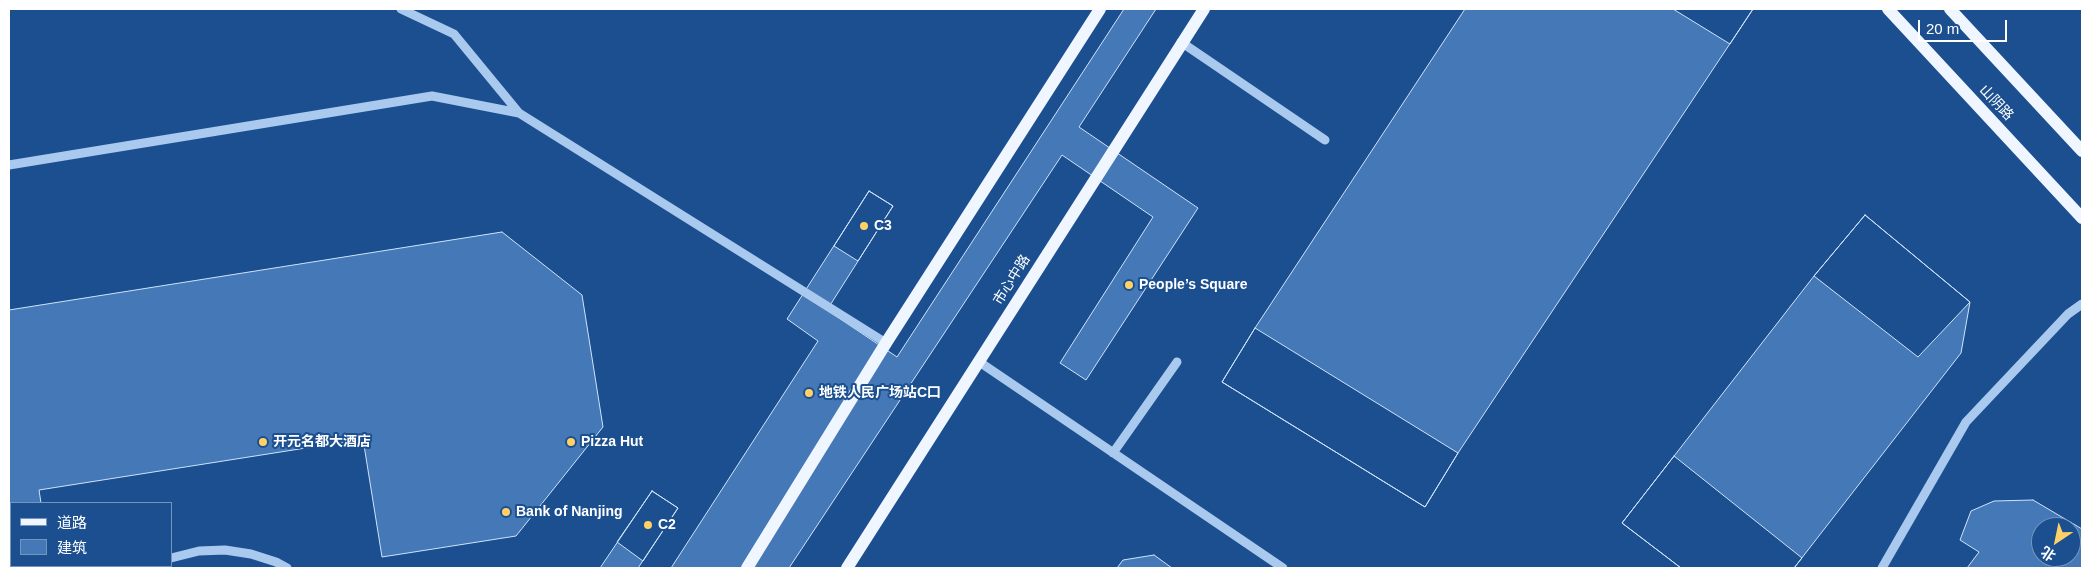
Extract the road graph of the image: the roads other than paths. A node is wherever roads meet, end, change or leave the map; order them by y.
1 (401, 9) edge
2 (1100, 9) edge
3 (1204, 9) edge
4 (1888, 9) edge
5 (1950, 9) edge
6 (1181, 42) junction
7 (519, 113) junction
8 (1325, 140) dead end
9 (2082, 151) edge
10 (9, 165) edge
11 (2082, 218) edge
12 (2082, 304) edge
13 (886, 343) junction
14 (978, 361) junction
15 (1177, 362) dead end
16 (1113, 452) junction
17 (172, 558) edge
18 (287, 568) edge
19 (747, 568) edge
20 (847, 568) edge
21 (1282, 568) edge
22 (1882, 568) edge

1 - 7 street
2 - 13 main road
3 - 6 main road, 市心中路
4 - 11 main road, 山阴路
5 - 9 main road
6 - 8 street
6 - 14 main road, 市心中路
7 - 10 street
7 - 13 street
12 - 22 street
13 - 19 main road
14 - 16 street
14 - 20 main road, 市心中路
15 - 16 street
16 - 21 street
17 - 18 street

